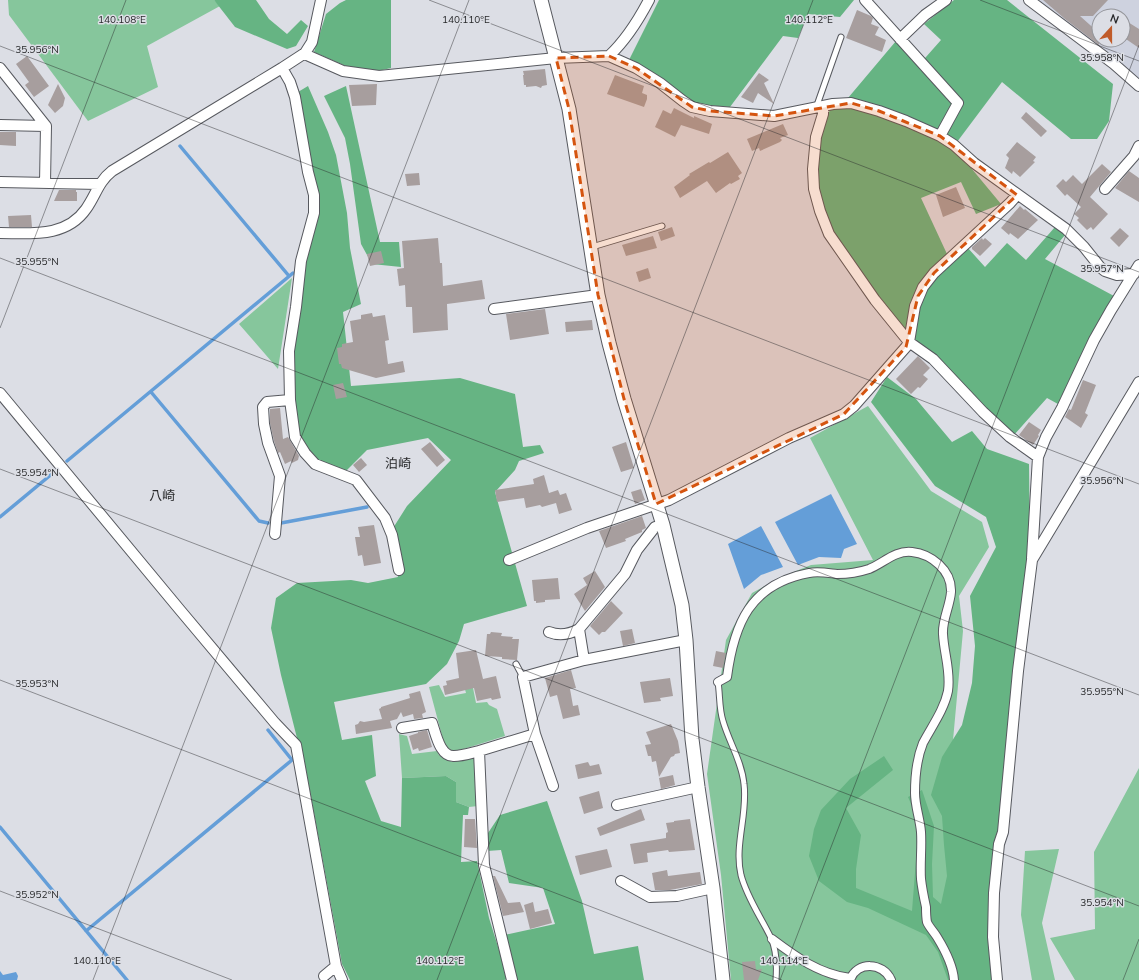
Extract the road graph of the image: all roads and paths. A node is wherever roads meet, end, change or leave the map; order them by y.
1 (321, 0) edge
2 (541, 0) edge
3 (649, 0) edge
4 (864, 0) edge
5 (946, 0) edge
6 (1029, 0) edge
7 (841, 38) dead end
8 (900, 39) junction
9 (305, 53) junction
10 (609, 56) junction
11 (556, 58) junction
12 (0, 68) edge
13 (282, 68) junction
14 (1139, 85) edge
15 (819, 107) junction
16 (0, 125) edge
17 (46, 126) junction
18 (940, 136) junction
19 (1139, 146) edge
20 (0, 182) edge
21 (45, 183) junction
22 (99, 184) junction
23 (1105, 189) dead end
24 (1017, 195) junction
25 (662, 226) dead end
26 (0, 233) edge
27 (591, 247) junction
28 (1136, 270) edge
29 (598, 295) junction
30 (494, 309) dead end
31 (909, 342) junction
32 (1139, 382) edge
33 (0, 393) edge
34 (290, 400) junction
35 (1038, 457) junction
36 (656, 504) junction
37 (663, 525) junction
38 (275, 534) dead end
39 (509, 560) dead end
40 (1032, 560) junction
41 (399, 570) dead end
42 (578, 628) junction
43 (549, 632) dead end
44 (686, 640) junction
45 (584, 660) junction
46 (516, 664) dead end
47 (523, 677) junction
48 (718, 682) joint
49 (402, 728) dead end
50 (534, 734) junction
51 (479, 751) junction
52 (553, 786) dead end
53 (698, 786) junction
54 (617, 805) dead end
55 (621, 881) dead end
56 (713, 888) junction
57 (772, 939) junction
58 (336, 966) junction
59 (324, 976) dead end
60 (850, 979) edge
61 (342, 980) edge
62 (512, 980) edge
63 (723, 980) edge
64 (776, 980) edge
65 (891, 980) edge
66 (954, 980) edge
67 (997, 980) edge

1 - 9 street
2 - 11 street
3 - 10 street
4 - 8 street
5 - 8 street
6 - 14 street
7 - 15 lane
8 - 18 street
9 - 11 street
9 - 13 street
10 - 11 street
10 - 15 street
11 - 27 street
12 - 17 street
13 - 22 street
13 - 34 street
15 - 18 street
15 - 31 street
16 - 17 street
17 - 21 street
18 - 24 street
19 - 23 street
20 - 21 street
21 - 22 street
22 - 26 street
24 - 28 street
24 - 31 street
25 - 27 lane
27 - 29 street
28 - 35 street
29 - 30 street
29 - 36 street
31 - 35 street
31 - 36 street
32 - 40 street
33 - 58 street
34 - 38 street
34 - 41 street
35 - 40 street
36 - 37 street
36 - 39 street
37 - 42 street
37 - 44 street
40 - 67 street
42 - 43 street
42 - 45 street
44 - 45 street
44 - 53 street
45 - 47 street
46 - 47 lane
47 - 50 street
48 - 57 lane
48 - 66 street
49 - 51 street
50 - 51 street
50 - 52 street
51 - 62 street
53 - 54 street
53 - 56 street
55 - 56 street
56 - 63 street
57 - 60 street
57 - 64 lane
58 - 59 street
58 - 61 street
60 - 65 street

